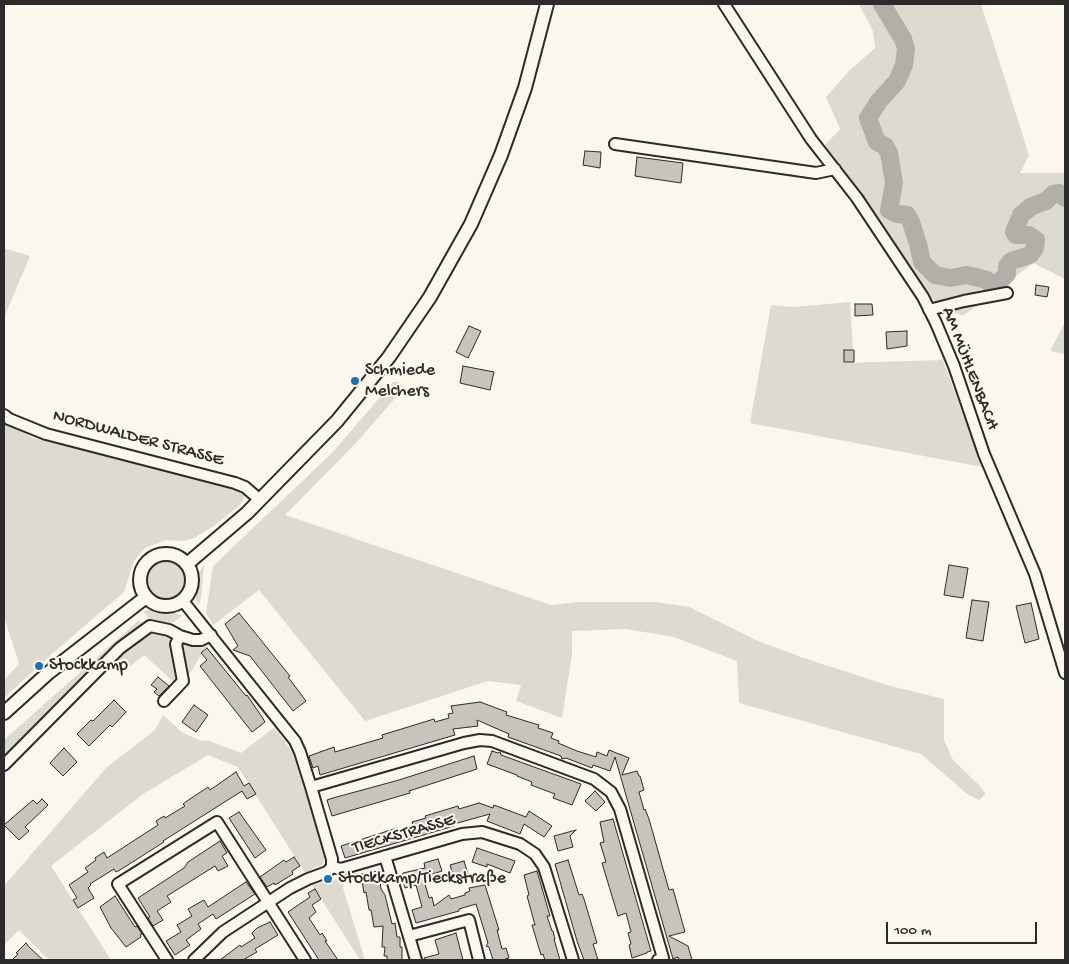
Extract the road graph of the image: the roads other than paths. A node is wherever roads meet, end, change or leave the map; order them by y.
1 (547, 4) edge
2 (724, 4) edge
3 (615, 144) dead end
4 (835, 169) junction
5 (1007, 294) dead end
6 (930, 310) junction
7 (4, 414) edge
8 (260, 500) junction
9 (187, 564) junction
10 (146, 597) junction
11 (183, 601) junction
12 (210, 635) junction
13 (180, 636) junction
14 (1065, 673) edge
15 (164, 701) dead end
16 (4, 713) edge
17 (4, 764) edge
18 (311, 787) junction
19 (385, 856) junction
20 (332, 868) junction
21 (270, 902) junction
22 (409, 936) junction
23 (660, 959) edge
24 (167, 960) edge
25 (194, 960) edge
26 (305, 960) edge
27 (416, 960) edge
28 (479, 960) edge
29 (573, 960) edge

1 - 8 main road
2 - 4 street, AM MÜHLENBACH
3 - 4 street
4 - 6 street, AM MÜHLENBACH
5 - 6 street
6 - 14 street, AM MÜHLENBACH
7 - 8 street, NORDWALDER STRASSE
8 - 9 main road
9 - 10 main road
9 - 11 main road
10 - 11 main road
10 - 16 main road
11 - 12 street
12 - 13 street
12 - 18 street
13 - 15 street
13 - 17 street
18 - 20 street
18 - 23 street
19 - 20 street, TIECKSTRASSE
19 - 22 street
19 - 29 street, TIECKSTRASSE
20 - 21 street, TIECKSTRASSE
21 - 24 street
21 - 25 street, TIECKSTRASSE
21 - 26 street
22 - 27 street
22 - 28 street

